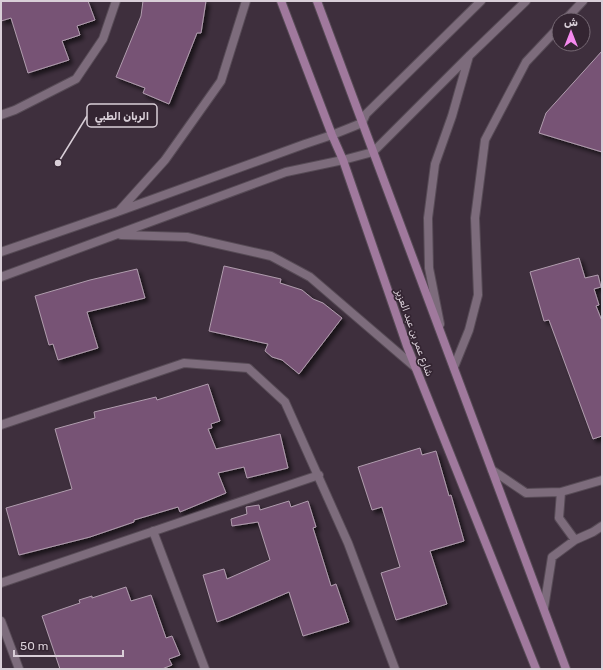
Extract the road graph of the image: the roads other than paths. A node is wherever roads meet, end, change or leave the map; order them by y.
1 (116, 1) edge
2 (246, 1) edge
3 (281, 1) edge
4 (317, 1) edge
5 (481, 1) edge
6 (526, 1) edge
7 (583, 1) edge
8 (573, 12) edge
9 (551, 35) edge
10 (470, 55) junction
11 (1, 115) edge
12 (362, 123) junction
13 (332, 136) junction
14 (373, 152) junction
15 (343, 160) junction
16 (117, 212) junction
17 (116, 234) junction
18 (1, 252) edge
19 (1, 277) edge
20 (441, 334) junction
21 (454, 367) junction
22 (416, 368) junction
23 (1, 425) edge
24 (492, 470) junction
25 (319, 475) junction
26 (602, 480) edge
27 (561, 492) junction
28 (602, 526) edge
29 (153, 531) junction
30 (576, 540) junction
31 (1, 582) edge
32 (544, 608) junction
33 (1, 621) edge
34 (19, 669) edge
35 (205, 669) edge
36 (395, 669) edge
37 (536, 669) edge
38 (566, 669) edge

1 - 11 street
2 - 16 street
3 - 13 main road, شارع عمر بن عبد العزيز
4 - 12 main road
5 - 12 street
6 - 10 street
7 - 8 street
9 - 21 street
10 - 14 street
10 - 20 street
12 - 13 street
12 - 14 main road
13 - 15 main road, شارع عمر بن عبد العزيز
13 - 16 street
14 - 15 street
14 - 20 main road
15 - 17 street
15 - 22 main road, شارع عمر بن عبد العزيز
16 - 18 street
17 - 19 street
17 - 22 street
20 - 21 main road
21 - 24 main road
22 - 37 main road, شارع عمر بن عبد العزيز
23 - 25 street
24 - 27 street
24 - 32 main road
25 - 29 street
25 - 36 street
26 - 27 street
27 - 30 street
28 - 30 street
29 - 31 street
29 - 35 street
30 - 32 street
32 - 38 main road
33 - 34 street

